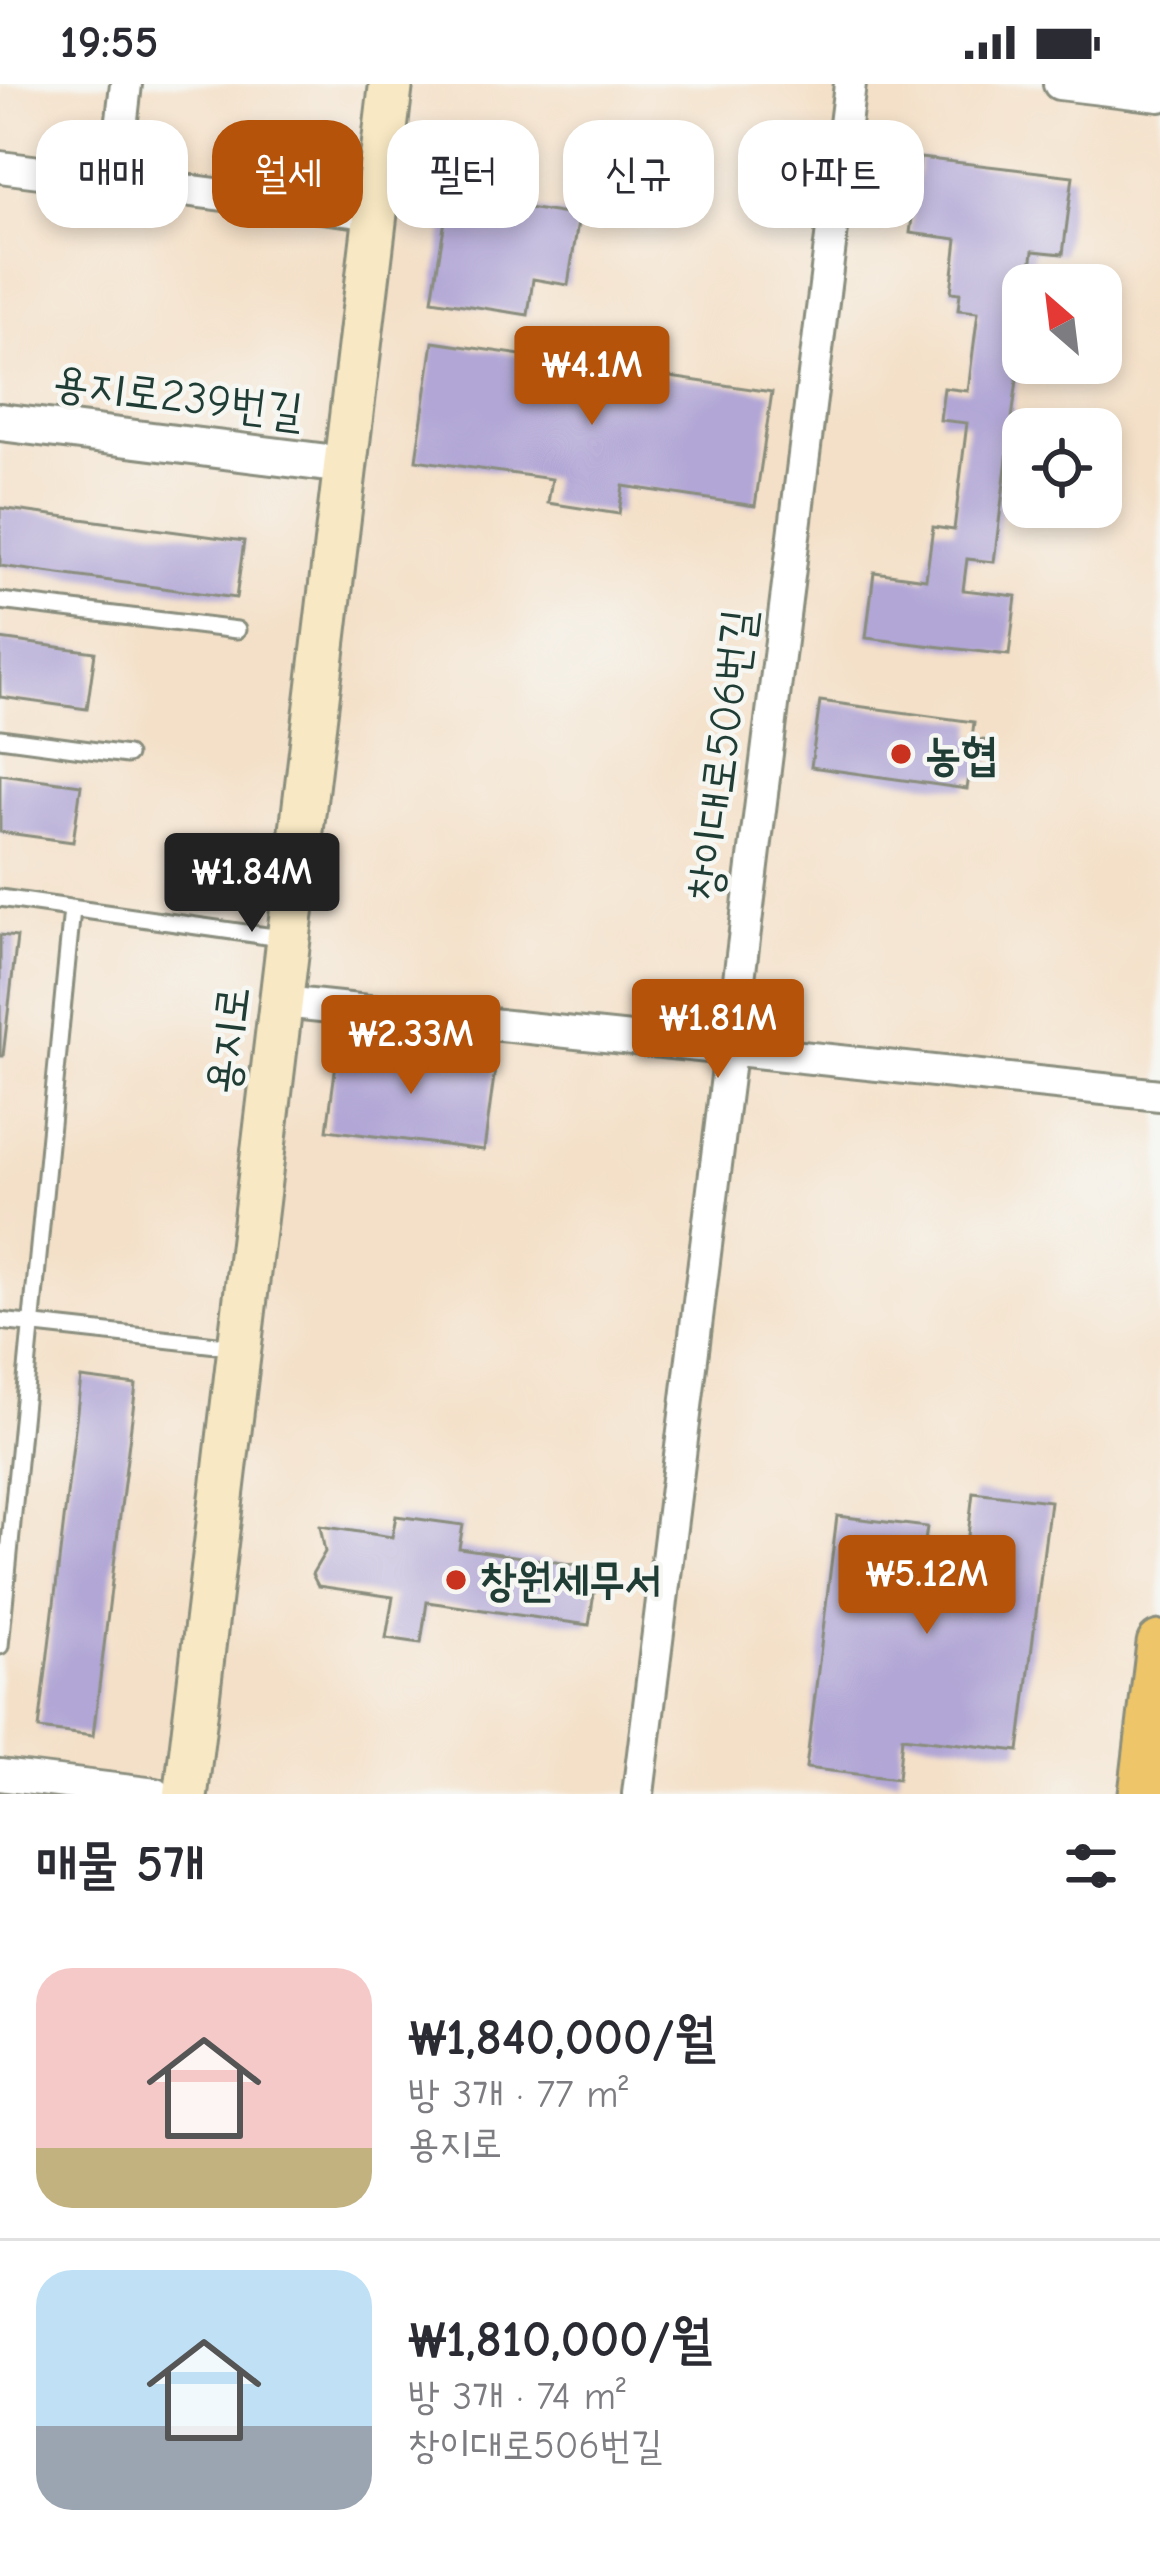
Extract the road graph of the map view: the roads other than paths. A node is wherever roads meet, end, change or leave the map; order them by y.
1 (126, 84) edge
2 (392, 84) edge
3 (850, 84) edge
4 (1059, 84) edge
5 (1160, 96) edge
6 (122, 120) edge
7 (0, 167) edge
8 (36, 171) edge
9 (188, 190) edge
10 (376, 214) junction
11 (0, 422) edge
12 (344, 465) junction
13 (0, 601) edge
14 (237, 630) dead end
15 (0, 738) edge
16 (127, 755) dead end
17 (0, 898) edge
18 (72, 909) junction
19 (291, 940) junction
20 (283, 1002) junction
21 (729, 1049) junction
22 (1160, 1094) edge
23 (0, 1321) edge
24 (32, 1322) junction
25 (242, 1348) junction
26 (1160, 1644) edge
27 (0, 1646) edge
28 (0, 1775) edge
29 (156, 1794) edge
30 (187, 1794) edge
31 (638, 1794) edge
32 (1142, 1794) edge

1 - 6 street
2 - 10 main road, 용지로
3 - 21 street, 창이대로506번길
4 - 5 street
7 - 8 street
9 - 10 street
10 - 12 main road, 용지로
11 - 12 street, 용지로239번길
12 - 19 main road, 용지로
13 - 14 lane
15 - 16 lane
17 - 18 lane
18 - 19 lane
18 - 24 lane
19 - 20 main road, 용지로
20 - 21 street
20 - 25 main road, 용지로
21 - 22 street
21 - 31 street, 창이대로506번길
23 - 24 lane
24 - 25 lane
24 - 27 lane
25 - 30 main road, 용지로
26 - 32 main road
28 - 29 street

